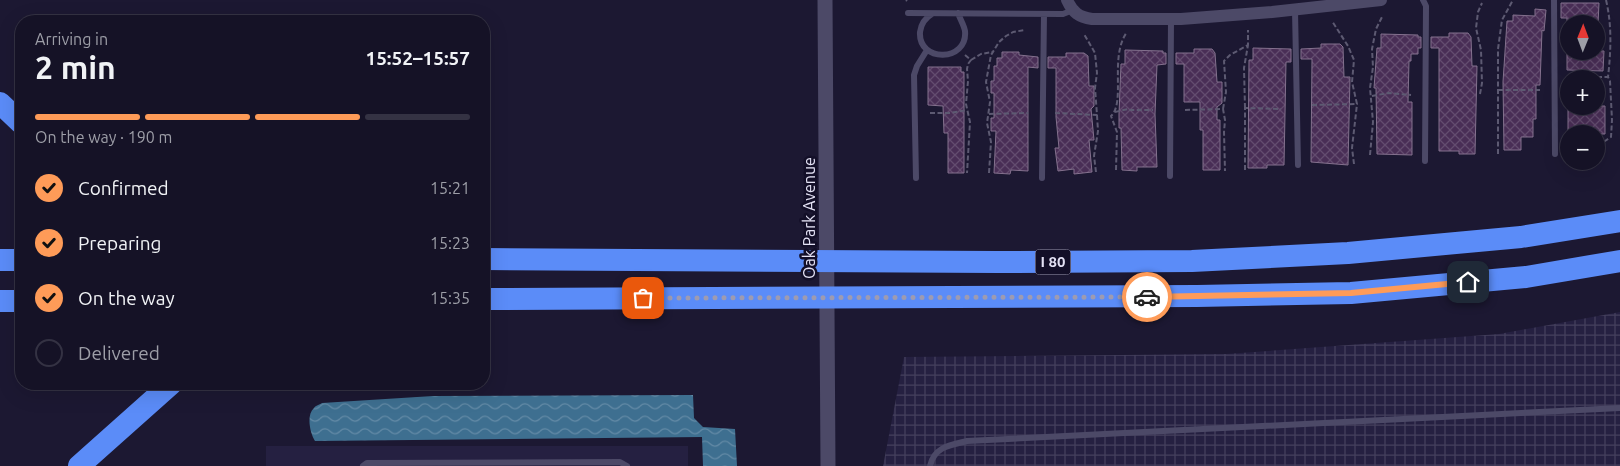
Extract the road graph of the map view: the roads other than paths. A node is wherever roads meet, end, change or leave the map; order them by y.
1 (825, 0) edge
2 (1381, 0) edge
3 (1423, 0) edge
4 (1554, 0) edge
5 (1353, 2) edge
6 (1271, 6) edge
7 (1072, 8) edge
8 (1295, 10) junction
9 (908, 13) dead end
10 (933, 13) junction
11 (958, 13) junction
12 (1044, 14) junction
13 (1171, 19) junction
14 (927, 50) junction
15 (0, 103) edge
16 (15, 117) edge
17 (1555, 154) dead end
18 (1425, 161) dead end
19 (1298, 165) dead end
20 (1170, 176) dead end
21 (916, 178) dead end
22 (1042, 178) dead end
23 (1620, 221) edge
24 (490, 259) edge
25 (0, 260) edge
26 (15, 260) edge
27 (1620, 262) edge
28 (802, 298) junction
29 (490, 299) edge
30 (0, 301) edge
31 (15, 301) edge
32 (490, 314) edge
33 (164, 390) edge
34 (1620, 408) edge
35 (519, 464) edge
36 (79, 466) edge
37 (363, 466) edge
38 (627, 466) edge
39 (828, 466) edge
40 (930, 466) edge

1 - 39 street, Oak Park Avenue
2 - 5 street
3 - 18 lane
4 - 17 lane
5 - 8 street
6 - 8 street
6 - 13 street
7 - 12 lane
7 - 13 street
8 - 19 lane
9 - 10 lane
10 - 11 lane
10 - 14 lane
11 - 12 lane
11 - 14 lane
12 - 22 lane
13 - 20 lane
14 - 21 lane
15 - 16 highway
23 - 24 highway, I 80
25 - 26 highway
27 - 28 highway, I 80
28 - 29 highway, I 80
28 - 32 highway
30 - 31 highway
33 - 36 highway
34 - 40 lane
35 - 37 lane
35 - 38 lane

